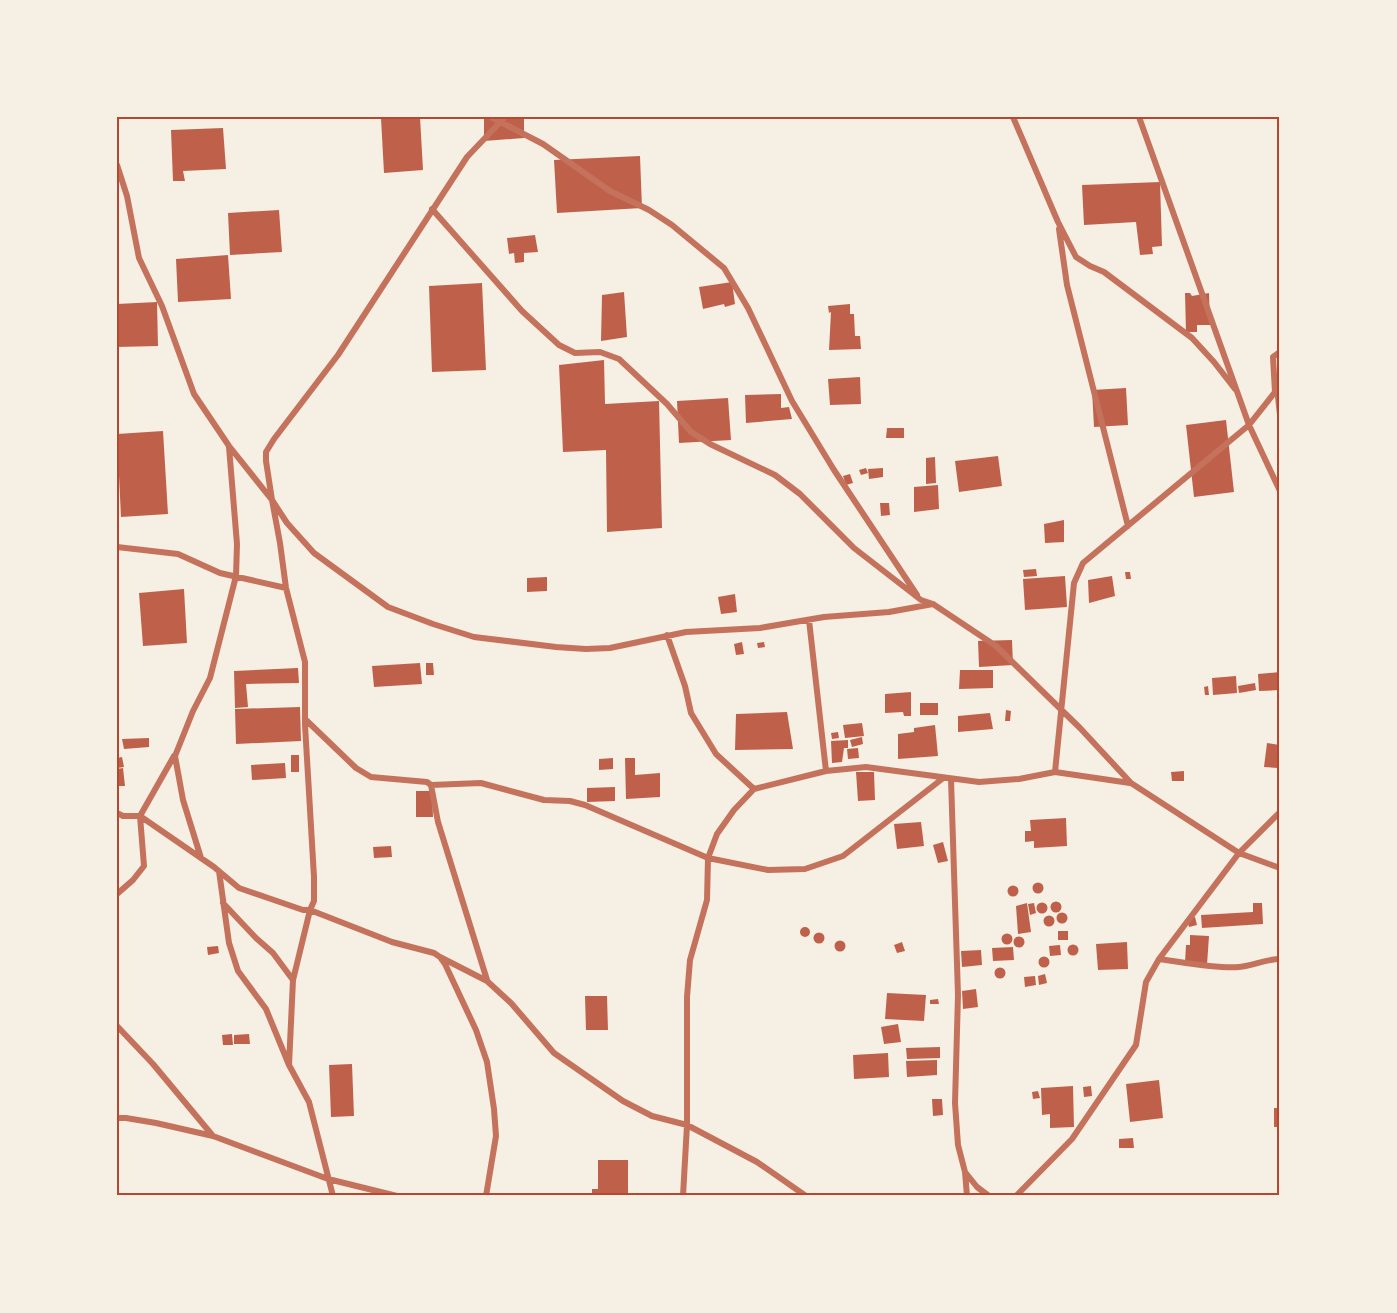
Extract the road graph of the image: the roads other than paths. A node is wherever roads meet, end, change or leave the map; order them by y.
1 (490, 117) edge
2 (1013, 117) edge
3 (1139, 117) edge
4 (503, 120) edge
5 (117, 165) edge
6 (432, 209) junction
7 (1058, 222) junction
8 (1280, 352) edge
9 (1274, 357) junction
10 (1239, 395) junction
11 (1280, 415) edge
12 (1249, 425) junction
13 (229, 446) junction
14 (1280, 491) edge
15 (272, 500) junction
16 (1128, 526) junction
17 (117, 547) edge
18 (236, 576) junction
19 (286, 588) junction
20 (921, 600) junction
21 (933, 604) junction
22 (810, 620) junction
23 (667, 635) junction
24 (1060, 709) junction
25 (305, 719) junction
26 (175, 756) junction
27 (826, 771) junction
28 (1055, 772) junction
29 (942, 778) junction
30 (951, 779) junction
31 (1131, 783) junction
32 (431, 785) junction
33 (754, 789) junction
34 (1280, 812) edge
35 (117, 813) edge
36 (140, 816) junction
37 (1239, 853) junction
38 (201, 858) junction
39 (708, 858) junction
40 (1280, 868) edge
41 (219, 871) junction
42 (117, 894) edge
43 (223, 902) junction
44 (310, 910) junction
45 (440, 957) junction
46 (1159, 959) junction
47 (1280, 959) edge
48 (293, 980) junction
49 (487, 981) junction
50 (117, 1026) edge
51 (289, 1065) junction
52 (117, 1118) edge
53 (687, 1125) junction
54 (213, 1136) junction
55 (964, 1172) junction
56 (328, 1179) junction
57 (333, 1196) edge
58 (397, 1196) edge
59 (486, 1196) edge
60 (682, 1196) edge
61 (807, 1196) edge
62 (968, 1196) edge
63 (990, 1196) edge
64 (1016, 1196) edge

1 - 4 street
2 - 7 street
3 - 10 street
4 - 6 street
4 - 20 street
5 - 13 street
6 - 15 street
6 - 20 street
7 - 10 street
7 - 16 street
8 - 9 street
9 - 11 street
9 - 12 street
10 - 12 street
12 - 14 street
12 - 16 street
13 - 15 street
13 - 18 street
15 - 19 street
15 - 23 street
16 - 24 street
17 - 18 street
18 - 19 street
18 - 26 street
19 - 25 street
20 - 21 street
21 - 22 street
21 - 24 street
22 - 23 street
22 - 27 street
23 - 33 street
24 - 28 street
24 - 31 street
25 - 32 street
25 - 44 street
26 - 36 street
26 - 38 street
27 - 29 street
27 - 33 street
28 - 30 street
28 - 31 street
29 - 30 street
29 - 39 street
30 - 55 street
31 - 37 street
32 - 39 street
32 - 49 street
33 - 39 street
34 - 37 street
35 - 36 street
36 - 38 street
36 - 42 street
37 - 40 street
37 - 46 street
38 - 41 street
39 - 53 street
41 - 43 street
41 - 44 street
43 - 48 street
43 - 51 street
44 - 45 street
44 - 48 street
45 - 49 street
45 - 59 street
46 - 47 street
46 - 64 street
48 - 51 street
49 - 53 street
50 - 54 street
51 - 56 street
52 - 54 street
53 - 60 street
53 - 61 street
54 - 56 street
55 - 62 street
55 - 63 street
56 - 57 street
56 - 58 street

